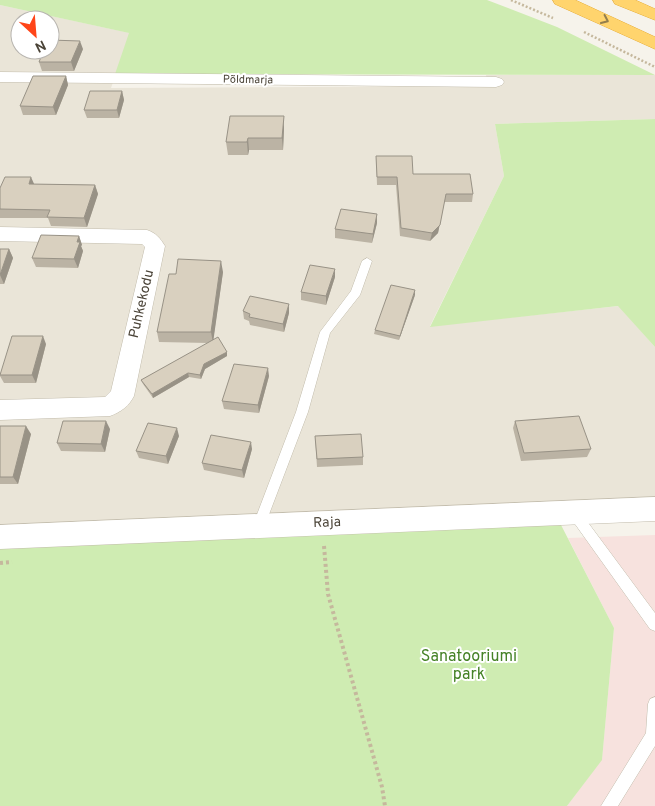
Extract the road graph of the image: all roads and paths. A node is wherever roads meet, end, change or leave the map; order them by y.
1 (511, 0) edge
2 (561, 0) edge
3 (621, 0) edge
4 (594, 1) edge
5 (655, 16) edge
6 (556, 19) dead end
7 (655, 29) edge
8 (580, 30) dead end
9 (655, 44) edge
10 (655, 67) edge
11 (0, 78) edge
12 (496, 82) dead end
13 (0, 234) edge
14 (367, 261) dead end
15 (0, 410) edge
16 (655, 509) edge
17 (574, 512) junction
18 (320, 523) junction
19 (259, 526) junction
20 (0, 537) edge
21 (655, 624) edge
22 (655, 704) edge
23 (385, 806) edge
24 (609, 806) edge

1 - 6 path
2 -> 9 highway
3 - 5 highway
4 - 7 highway
8 - 10 path
11 - 12 street, Põldmarja
13 - 15 street, Puhkekodu
14 - 19 lane
16 - 17 street, Raja
17 - 18 street, Raja
17 - 21 lane
18 - 19 street, Raja
18 - 23 path
19 - 20 street, Raja
22 - 24 lane

